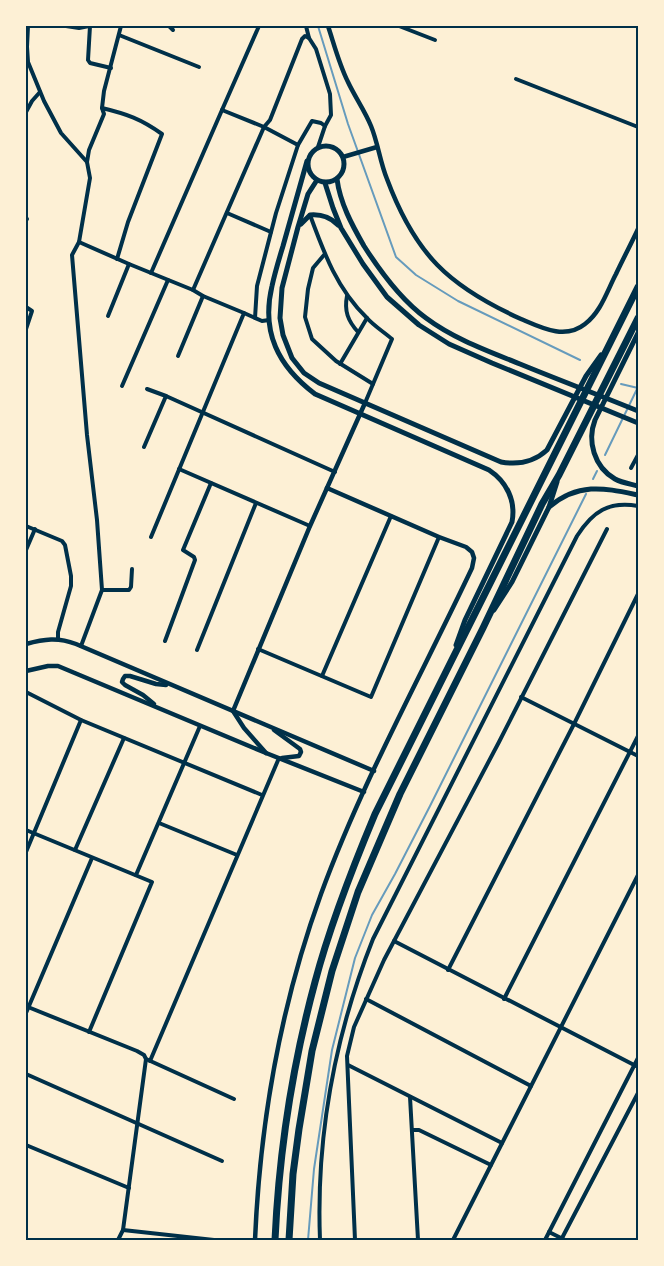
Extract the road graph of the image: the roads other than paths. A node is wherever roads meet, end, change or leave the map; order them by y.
1 (28, 26) edge
2 (66, 26) edge
3 (90, 26) edge
4 (120, 26) edge
5 (169, 26) edge
6 (259, 26) edge
7 (306, 26) edge
8 (328, 26) edge
9 (399, 26) edge
10 (173, 30) dead end
11 (119, 35) junction
12 (309, 38) junction
13 (435, 40) dead end
14 (26, 46) edge
15 (111, 68) junction
16 (199, 68) dead end
17 (516, 79) dead end
18 (40, 92) junction
19 (102, 108) junction
20 (222, 110) junction
21 (26, 112) edge
22 (264, 126) junction
23 (325, 126) junction
24 (639, 127) edge
25 (298, 145) junction
26 (318, 147) junction
27 (377, 147) junction
28 (343, 157) junction
29 (307, 161) junction
30 (87, 162) junction
31 (337, 179) junction
32 (317, 180) junction
33 (325, 183) junction
34 (226, 213) junction
35 (310, 215) junction
36 (298, 227) junction
37 (341, 228) junction
38 (639, 229) edge
39 (271, 232) junction
40 (79, 242) junction
41 (324, 255) junction
42 (117, 259) junction
43 (129, 264) junction
44 (151, 273) junction
45 (168, 280) junction
46 (639, 286) edge
47 (193, 290) junction
48 (347, 295) junction
49 (203, 296) junction
50 (26, 307) edge
51 (244, 313) junction
52 (108, 316) dead end
53 (255, 318) junction
54 (367, 318) junction
55 (639, 318) edge
56 (269, 320) junction
57 (26, 329) edge
58 (358, 332) junction
59 (639, 333) edge
60 (612, 339) junction
61 (178, 356) dead end
62 (340, 364) junction
63 (374, 384) junction
64 (122, 386) dead end
65 (147, 389) dead end
66 (166, 396) junction
67 (365, 403) junction
68 (639, 411) edge
69 (202, 412) junction
70 (360, 413) junction
71 (639, 423) edge
72 (144, 447) dead end
73 (639, 456) edge
74 (631, 468) dead end
75 (179, 469) junction
76 (335, 472) junction
77 (560, 475) junction
78 (211, 483) junction
79 (639, 486) edge
80 (327, 488) junction
81 (639, 495) edge
82 (256, 503) junction
83 (639, 506) edge
84 (549, 507) junction
85 (391, 516) junction
86 (26, 526) edge
87 (310, 526) junction
88 (34, 529) junction
89 (607, 530) dead end
90 (151, 537) dead end
91 (439, 537) junction
92 (26, 550) edge
93 (132, 569) dead end
94 (102, 590) junction
95 (639, 594) edge
96 (483, 628) junction
97 (58, 639) junction
98 (165, 641) dead end
99 (26, 644) edge
100 (81, 646) junction
101 (258, 649) junction
102 (197, 650) dead end
103 (450, 664) junction
104 (26, 671) edge
105 (322, 676) junction
106 (172, 685) junction
107 (26, 692) edge
108 (521, 698) junction
109 (158, 708) junction
110 (233, 711) junction
111 (81, 720) junction
112 (574, 724) junction
113 (267, 725) junction
114 (200, 726) junction
115 (639, 736) edge
116 (124, 738) junction
117 (630, 752) junction
118 (266, 753) junction
119 (639, 756) edge
120 (279, 758) junction
121 (185, 762) junction
122 (374, 771) junction
123 (364, 792) junction
124 (262, 795) junction
125 (159, 822) junction
126 (26, 830) edge
127 (34, 834) junction
128 (75, 850) junction
129 (26, 852) edge
130 (237, 855) junction
131 (92, 858) junction
132 (136, 875) junction
133 (639, 875) edge
134 (393, 941) junction
135 (448, 969) junction
136 (366, 999) junction
137 (504, 999) junction
138 (28, 1007) junction
139 (26, 1013) edge
140 (561, 1029) junction
141 (89, 1032) junction
142 (639, 1058) edge
143 (148, 1060) junction
144 (347, 1064) junction
145 (637, 1066) edge
146 (26, 1074) edge
147 (531, 1086) junction
148 (639, 1093) edge
149 (410, 1097) junction
150 (234, 1099) dead end
151 (137, 1124) junction
152 (412, 1130) junction
153 (502, 1143) junction
154 (26, 1144) edge
155 (222, 1161) dead end
156 (491, 1166) junction
157 (129, 1188) junction
158 (123, 1230) junction
159 (549, 1232) junction
160 (118, 1240) edge
161 (214, 1240) edge
162 (255, 1240) edge
163 (275, 1240) edge
164 (289, 1240) edge
165 (320, 1240) edge
166 (356, 1240) edge
167 (418, 1240) edge
168 (453, 1240) edge
169 (545, 1240) edge
170 (563, 1240) edge

1 - 14 street
2 - 3 street
3 - 15 street
4 - 11 street
5 - 10 street
6 - 20 street
7 - 12 street
8 - 27 street
9 - 13 street
11 - 15 street
11 - 16 street
12 - 22 street
12 - 23 street
14 - 18 street
15 - 19 street
17 - 24 street
18 - 21 street
18 - 30 street
19 - 30 street
19 - 42 street
20 - 22 street
20 - 44 street
22 - 25 street
22 - 34 street
23 - 25 street
23 - 26 street
25 - 39 street
26 - 28 main road
26 - 29 main road
27 - 28 street
27 - 38 street
28 - 31 main road
29 - 32 main road
29 - 56 main road
30 - 40 street
31 - 33 main road
31 - 68 main road
32 - 33 main road
32 - 36 main road
33 - 37 main road
34 - 39 street
34 - 47 street
35 - 36 main road
35 - 37 main road
35 - 41 street
36 - 67 main road
37 - 71 main road
39 - 53 street
40 - 42 street
40 - 94 street
41 - 48 street
41 - 62 street
42 - 43 street
43 - 44 street
43 - 52 street
44 - 45 street
45 - 47 street
45 - 64 street
46 - 60 highway
47 - 49 street
48 - 54 street
48 - 58 street
49 - 51 street
49 - 61 street
50 - 57 street
51 - 53 street
51 - 69 street
53 - 56 street
54 - 58 street
54 - 63 street
55 - 77 highway
56 - 70 main road
58 - 62 street
59 - 79 main road
60 - 67 main road
60 - 103 highway
62 - 63 street
63 - 67 street
65 - 66 street
66 - 69 street
66 - 72 street
67 - 70 street
69 - 75 street
69 - 76 street
70 - 76 street
70 - 103 main road
73 - 74 street
75 - 78 street
75 - 90 street
76 - 80 street
77 - 84 main road
77 - 96 highway
78 - 82 street
78 - 98 street
80 - 85 street
80 - 87 street
81 - 84 main road
82 - 87 street
82 - 102 street
83 - 165 street
84 - 96 main road
85 - 91 street
85 - 105 street
86 - 88 street
87 - 101 street
88 - 92 street
88 - 97 street
89 - 108 street
91 - 105 street
91 - 122 street
93 - 94 street
94 - 100 street
95 - 112 street
96 - 164 highway
97 - 99 street
97 - 100 street
100 - 106 street
101 - 105 street
101 - 110 street
103 - 163 highway
104 - 109 street
106 - 109 street
106 - 110 street
107 - 111 street
108 - 112 street
108 - 134 street
109 - 114 street
110 - 113 street
110 - 118 street
111 - 116 street
111 - 127 street
112 - 117 street
112 - 135 street
113 - 120 street
113 - 122 street
114 - 118 street
114 - 121 street
115 - 117 street
116 - 121 street
116 - 128 street
117 - 119 street
117 - 137 street
118 - 120 street
120 - 123 street
120 - 124 street
121 - 124 street
121 - 125 street
122 - 123 street
123 - 162 street
124 - 130 street
125 - 130 street
125 - 132 street
126 - 127 street
127 - 128 street
127 - 129 street
128 - 131 street
130 - 143 street
131 - 132 street
131 - 138 street
132 - 141 street
133 - 140 street
134 - 135 street
134 - 136 street
135 - 137 street
136 - 144 street
136 - 147 street
137 - 140 street
138 - 139 street
138 - 141 street
140 - 145 street
140 - 147 street
141 - 143 street
142 - 145 street
143 - 150 street
143 - 151 street
144 - 149 street
144 - 166 street
145 - 159 street
146 - 151 street
147 - 153 street
148 - 170 street
149 - 152 street
149 - 153 street
151 - 155 street
151 - 157 street
152 - 156 street
152 - 167 street
153 - 156 street
154 - 157 street
156 - 168 street
157 - 158 street
158 - 160 street
158 - 161 street
159 - 169 street
159 - 170 street

